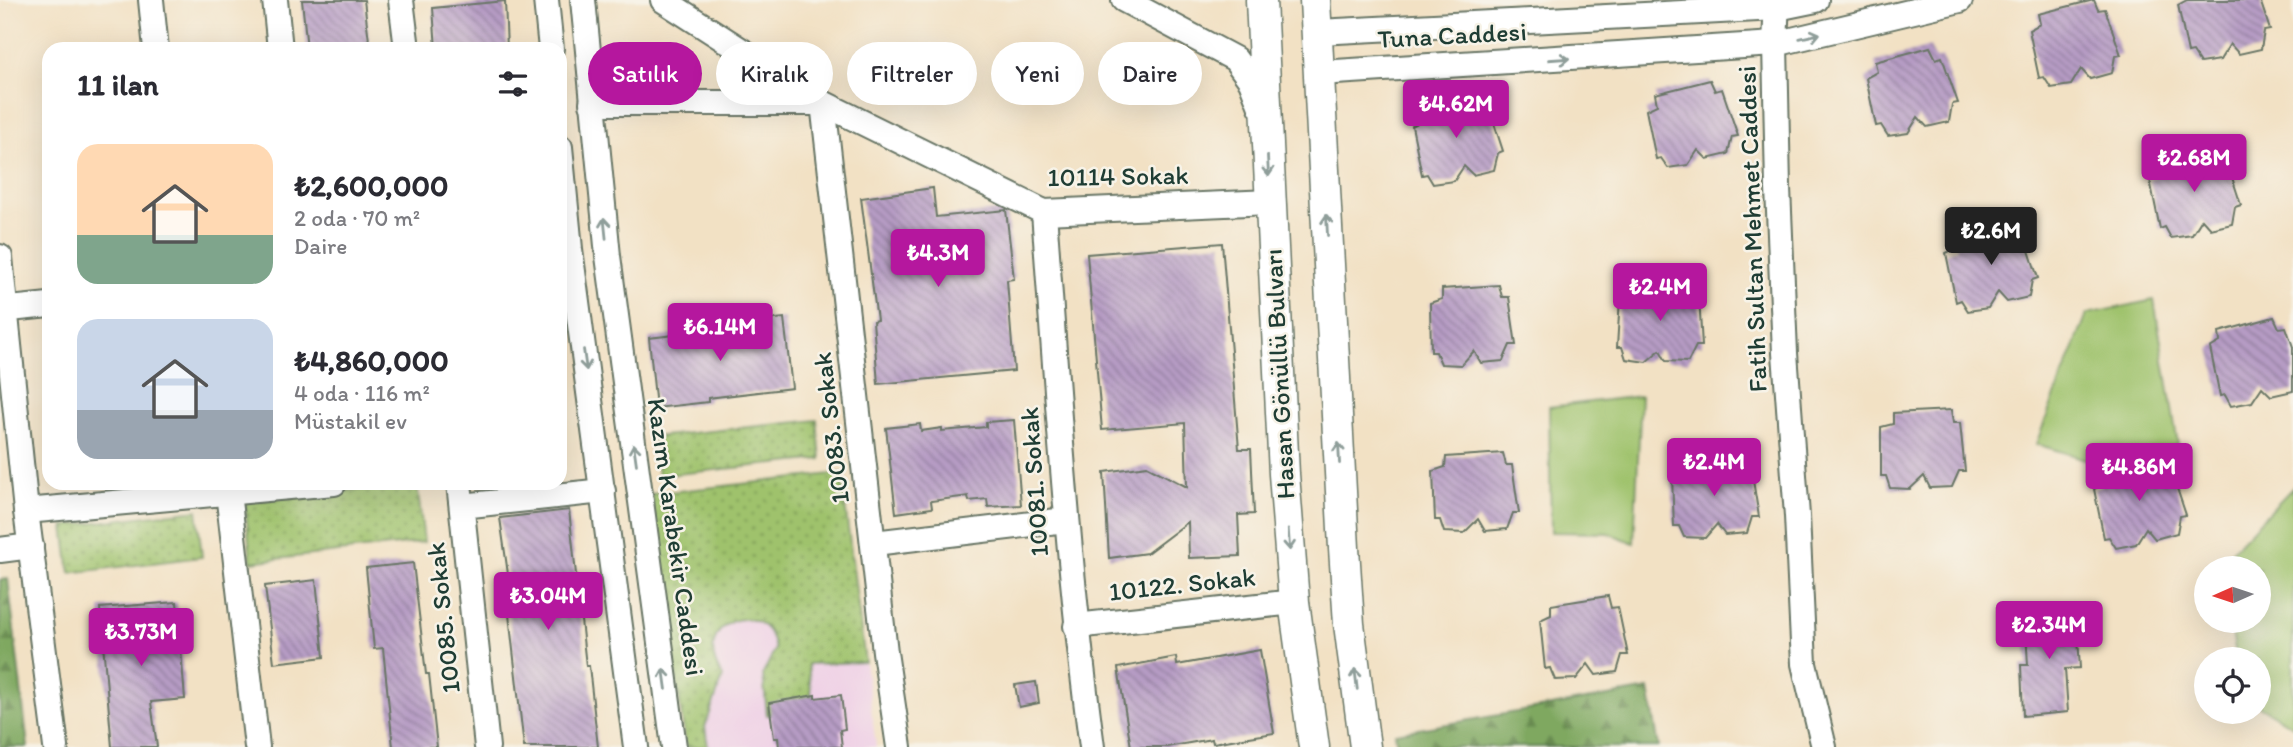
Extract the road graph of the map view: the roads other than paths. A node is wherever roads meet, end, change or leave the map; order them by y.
1 (151, 0) edge
2 (275, 0) edge
3 (401, 0) edge
4 (546, 0) edge
5 (583, 0) edge
6 (663, 0) edge
7 (1124, 0) edge
8 (1261, 0) edge
9 (1315, 0) edge
10 (1816, 0) edge
11 (1961, 0) edge
12 (1777, 4) edge
13 (1318, 32) junction
14 (155, 42) edge
15 (279, 42) edge
16 (406, 42) edge
17 (550, 42) edge
18 (728, 42) edge
19 (1775, 44) junction
20 (588, 57) edge
21 (1320, 73) junction
22 (592, 105) edge
23 (823, 105) edge
24 (827, 105) edge
25 (1266, 122) junction
26 (1270, 202) junction
27 (1044, 212) junction
28 (0, 257) edge
29 (567, 263) edge
30 (42, 306) edge
31 (3, 310) edge
32 (252, 490) edge
33 (603, 491) junction
34 (228, 492) junction
35 (461, 495) edge
36 (26, 511) junction
37 (1066, 520) junction
38 (874, 543) junction
39 (31, 546) junction
40 (0, 550) edge
41 (1294, 602) junction
42 (1076, 626) junction
43 (56, 747) edge
44 (257, 747) edge
45 (487, 747) edge
46 (636, 747) edge
47 (674, 747) edge
48 (899, 747) edge
49 (1092, 747) edge
50 (1314, 747) edge
51 (1365, 747) edge
52 (1824, 747) edge

1 - 14 street
2 - 15 street
3 - 16 street
4 - 17 street
5 - 20 street, Kazım Karabekir Caddesi
6 - 18 street, 10114 Sokak
7 - 25 street
8 - 25 main road, Hasan Gönüllü Bulvarı
9 - 13 main road
10 - 12 street, Tuna Caddesi
19 -> 11 street, Tuna Caddesi
12 - 13 street, Tuna Caddesi
12 - 19 street, Fatih Sultan Mehmet Caddesi
13 - 21 main road
21 -> 19 street, Tuna Caddesi
19 - 52 street, Fatih Sultan Mehmet Caddesi
51 -> 21 main road
47 -> 22 street, Kazım Karabekir Caddesi
23 - 38 street, 10083. Sokak
24 - 27 street, 10114 Sokak
25 -> 26 main road, Hasan Gönüllü Bulvarı
26 - 27 street, 10114 Sokak
26 -> 41 main road, Hasan Gönüllü Bulvarı
27 - 37 street, 10081. Sokak
28 - 31 street
29 -> 33 street
30 - 31 street
31 - 36 street
32 - 34 street
33 - 35 street
33 - 46 street
34 - 36 street
34 - 44 street
35 - 45 street, 10085. Sokak
36 - 39 street
37 - 38 street
37 - 42 street, 10081. Sokak
38 - 48 street, 10083. Sokak
39 - 40 street
39 - 43 street
41 - 42 street, 10122. Sokak
41 - 50 main road, Hasan Gönüllü Bulvarı
42 - 49 street, 10081. Sokak

